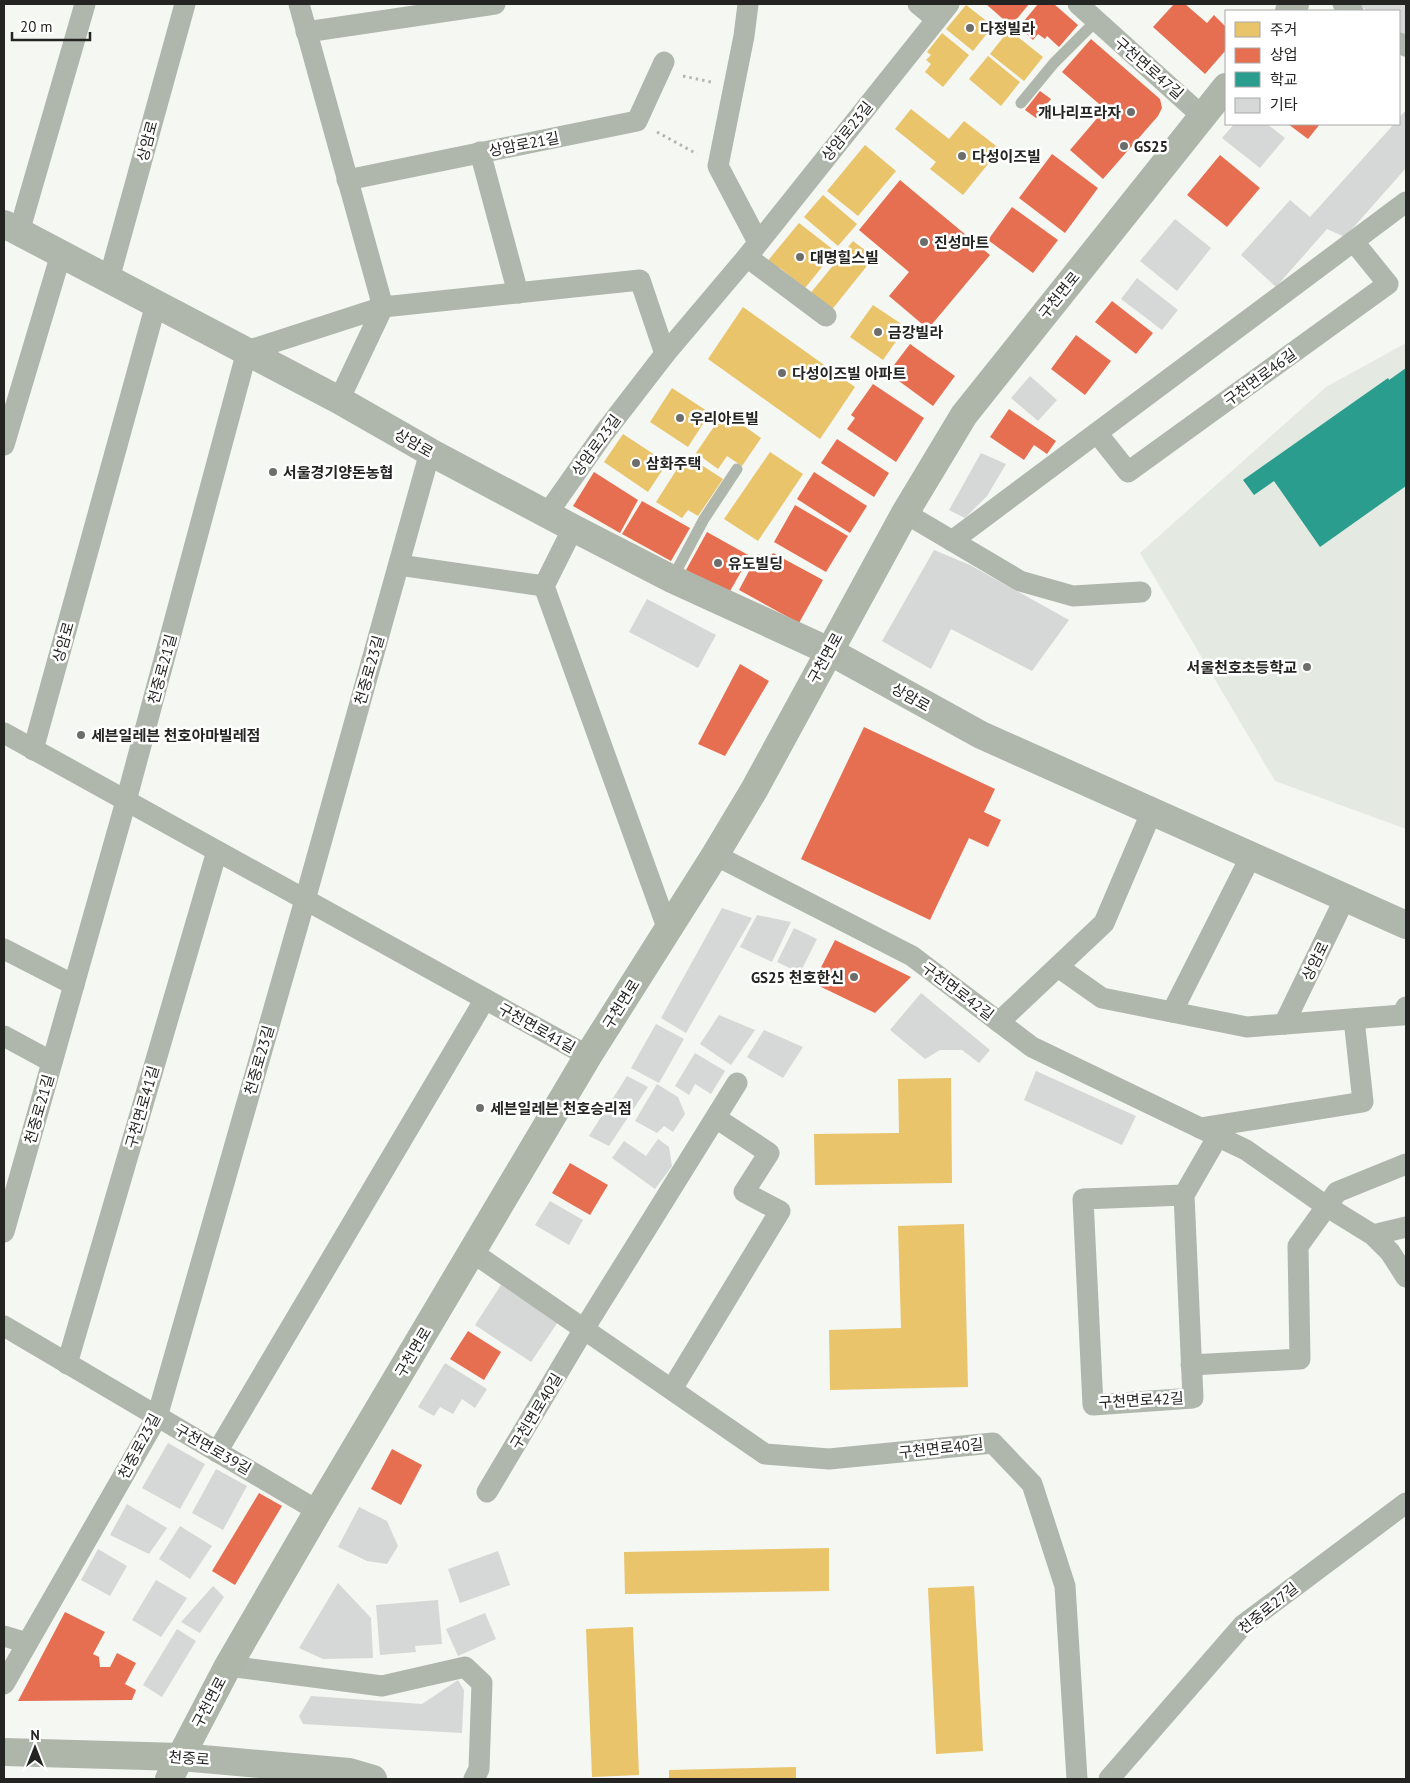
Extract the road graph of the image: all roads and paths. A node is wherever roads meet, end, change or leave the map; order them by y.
1 (85, 4) edge
2 (185, 4) edge
3 (299, 4) edge
4 (495, 4) edge
5 (748, 4) edge
6 (918, 4) edge
7 (1089, 10) edge
8 (942, 12) edge
9 (306, 32) junction
10 (663, 67) joint
11 (734, 86) junction
12 (1225, 88) edge
13 (1021, 104) dead end
14 (1202, 116) junction
15 (637, 121) junction
16 (480, 152) junction
17 (718, 166) junction
18 (347, 180) junction
19 (1406, 202) edge
20 (12, 228) edge
21 (1354, 242) junction
22 (753, 250) junction
23 (61, 254) junction
24 (109, 279) junction
25 (518, 293) junction
26 (156, 304) junction
27 (383, 307) junction
28 (826, 316) dead end
29 (247, 352) junction
30 (665, 354) junction
31 (339, 400) junction
32 (1097, 433) junction
33 (4, 445) edge
34 (430, 452) junction
35 (737, 470) dead end
36 (905, 513) junction
37 (547, 514) junction
38 (572, 528) junction
39 (952, 541) junction
40 (399, 565) junction
41 (672, 579) junction
42 (544, 586) junction
43 (1141, 592) dead end
44 (829, 651) junction
45 (4, 734) edge
46 (33, 750) junction
47 (126, 801) junction
48 (1152, 811) junction
49 (217, 851) junction
50 (715, 855) junction
51 (1251, 856) junction
52 (1345, 898) junction
53 (305, 900) junction
54 (1406, 925) edge
55 (668, 930) junction
56 (4, 948) edge
57 (1058, 967) junction
58 (74, 985) junction
59 (485, 999) junction
60 (1406, 1007) edge
61 (1172, 1012) junction
62 (1354, 1019) junction
63 (999, 1022) junction
64 (1284, 1024) junction
65 (4, 1036) edge
66 (588, 1056) junction
67 (52, 1062) junction
68 (737, 1084) dead end
69 (716, 1118) junction
70 (1209, 1132) junction
71 (1406, 1164) edge
72 (1184, 1195) junction
73 (1326, 1206) junction
74 (1406, 1227) edge
75 (4, 1232) edge
76 (1373, 1235) junction
77 (472, 1252) junction
78 (1406, 1277) edge
79 (4, 1326) edge
80 (584, 1329) junction
81 (67, 1364) junction
82 (1191, 1365) junction
83 (672, 1389) junction
84 (157, 1417) junction
85 (217, 1452) junction
86 (488, 1492) dead end
87 (1406, 1503) edge
88 (318, 1511) junction
89 (4, 1636) edge
90 (27, 1642) junction
91 (228, 1666) junction
92 (4, 1684) edge
93 (4, 1752) edge
94 (175, 1768) edge
95 (373, 1779) edge
96 (474, 1779) edge
97 (1077, 1779) edge
98 (1109, 1779) edge

1 - 20 street, 상암로
2 - 24 street, 상암로
3 - 9 street
4 - 9 street
5 - 11 street
6 - 8 street, 상암로23길
7 - 13 lane, 구천면로47길
7 - 14 street, 구천면로47길
8 - 22 street, 상암로23길
9 - 18 street
10 - 11 path
10 - 15 street
11 - 17 street
12 - 14 main road, 구천면로
14 - 36 main road, 구천면로
15 - 16 street, 상암로21길
15 - 17 path
16 - 18 street, 상암로21길
16 - 25 street
17 - 22 street
18 - 27 street
19 - 21 street
20 - 23 street, 상암로
21 - 32 street
21 - 32 street, 구천면로46길
22 - 28 street
22 - 30 street, 상암로23길
23 - 24 street, 상암로
23 - 33 street
24 - 26 street, 상암로
25 - 27 street
25 - 30 street
26 - 29 street, 상암로
26 - 46 street, 상암로
27 - 29 street
27 - 31 street
29 - 31 street, 상암로
29 - 47 street, 천중로21길
30 - 37 street, 상암로23길
31 - 34 street, 상암로
32 - 39 street
34 - 37 street, 상암로
34 - 40 street, 천중로23길
35 - 41 lane
36 - 39 street
36 - 44 main road, 구천면로
37 - 38 street, 상암로
38 - 41 street, 상암로
38 - 42 street
39 - 43 street
40 - 42 street
40 - 53 street, 천중로23길
41 - 44 street, 상암로
42 - 55 street
44 - 48 street, 상암로
44 - 50 main road, 구천면로
45 - 46 street, 구천면로41길
46 - 47 street, 구천면로41길
47 - 49 street, 구천면로41길
47 - 58 street, 천중로21길
48 - 51 street, 상암로
48 - 57 street
49 - 53 street, 구천면로41길
49 - 81 street, 구천면로41길
50 - 55 main road, 구천면로
50 - 63 street, 구천면로42길
51 - 52 street, 상암로
51 - 61 street
52 - 54 street, 상암로
52 - 64 street, 상암로
53 - 59 street, 구천면로41길
53 - 84 street, 천중로23길
55 - 66 main road, 구천면로
56 - 58 street
57 - 61 street
57 - 63 street
58 - 67 street, 천중로21길
59 - 66 street, 구천면로41길
59 - 85 street, 구천면로41길
60 - 62 street
61 - 64 street
62 - 64 street
62 - 70 street
63 - 70 street, 구천면로42길
65 - 67 street
66 - 77 main road, 구천면로
67 - 75 street, 천중로21길
68 - 69 street, 구천면로40길
69 - 80 street, 구천면로40길
69 - 83 street
70 - 72 street
70 - 73 street, 구천면로42길
71 - 73 street
72 - 82 street, 구천면로42길
72 - 82 street, 구천면로42길
73 - 76 street, 구천면로42길
73 - 82 street
74 - 76 street
76 - 78 street, 구천면로42길
77 - 80 street, 구천면로40길
77 - 88 main road, 구천면로
79 - 81 street, 구천면로39길
80 - 83 street, 구천면로40길
80 - 86 street, 구천면로40길
81 - 84 street, 구천면로39길
83 - 97 street, 구천면로40길
84 - 85 street, 구천면로39길
84 - 90 street, 천중로23길
85 - 88 street, 구천면로39길
87 - 98 street, 천중로27길
88 - 91 main road, 구천면로
89 - 90 street
90 - 92 street, 천중로23길
91 - 94 main road, 구천면로
91 - 96 street
93 - 94 main road, 천중로
94 - 95 street, 천중로

